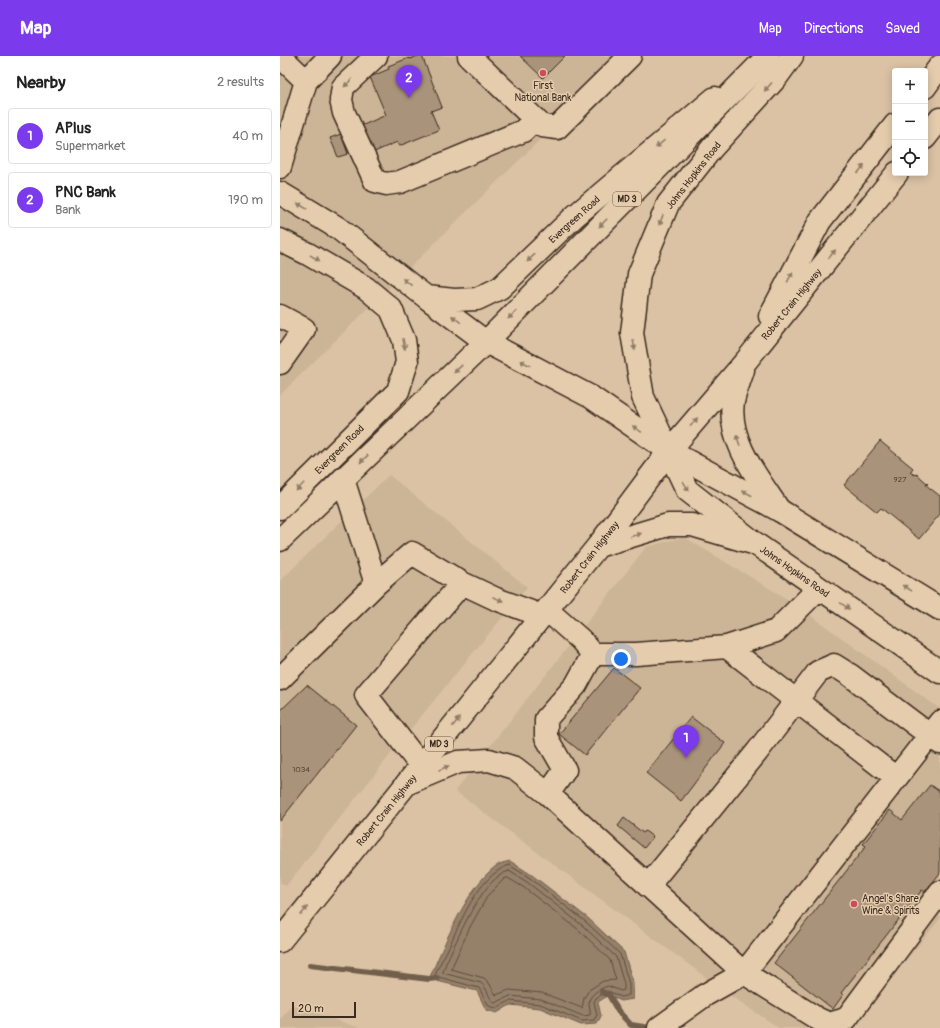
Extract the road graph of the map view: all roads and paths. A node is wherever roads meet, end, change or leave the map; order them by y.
1 (280, 56) edge
2 (330, 56) edge
3 (376, 56) edge
4 (468, 56) edge
5 (630, 56) edge
6 (765, 56) edge
7 (768, 56) edge
8 (792, 56) edge
9 (940, 66) edge
10 (306, 81) junction
11 (928, 83) edge
12 (535, 119) junction
13 (940, 119) edge
14 (892, 129) edge
15 (928, 134) edge
16 (280, 167) edge
17 (895, 176) edge
18 (280, 193) edge
19 (280, 240) edge
20 (426, 297) junction
21 (280, 316) edge
22 (486, 342) junction
23 (746, 361) junction
24 (280, 363) edge
25 (669, 452) junction
26 (343, 479) junction
27 (280, 508) edge
28 (779, 510) junction
29 (280, 540) edge
30 (756, 544) junction
31 (598, 546) junction
32 (462, 583) junction
33 (376, 584) junction
34 (819, 588) junction
35 (940, 609) edge
36 (545, 613) junction
37 (727, 647) junction
38 (593, 654) junction
39 (940, 672) edge
40 (280, 679) edge
41 (797, 701) junction
42 (936, 734) edge
43 (421, 766) junction
44 (896, 778) junction
45 (408, 783) junction
46 (548, 794) junction
47 (648, 886) junction
48 (940, 892) edge
49 (280, 941) edge
50 (744, 973) junction
51 (659, 1028) edge

1 - 10 main road
2 - 10 main road
3 -> 12 main road
4 - 12 main road
5 - 12 main road
6 -> 20 main road, Evergreen Road
7 -> 22 main road, MD 3
8 -> 25 main road, Johns Hopkins Road
9 - 11 main road
10 - 16 main road
13 - 15 main road
23 -> 14 main road
23 -> 17 main road, Robert Crain Highway / MD 3
20 -> 18 main road
19 -> 27 main road, Evergreen Road
22 -> 20 main road
21 - 24 main road
25 -> 22 main road, Johns Hopkins Road
22 -> 26 main road, MD 3
25 -> 23 main road, Robert Crain Highway / MD 3
28 -> 23 main road
28 -> 25 main road, Johns Hopkins Road
25 -> 30 main road, Johns Hopkins Road
25 - 31 main road, Robert Crain Highway / MD 3
26 - 29 main road, MD 3
26 - 33 main road
35 -> 28 main road, Johns Hopkins Road
31 -> 30 main road
30 - 34 main road, Johns Hopkins Road
31 - 36 main road, Robert Crain Highway / MD 3
32 - 33 main road
32 -> 36 main road
32 - 43 main road
33 - 40 main road
34 - 37 main road
34 -> 39 main road, Johns Hopkins Road
36 - 38 main road
43 -> 36 main road, Robert Crain Highway / MD 3
37 - 38 main road
37 - 41 main road
38 - 46 main road
41 - 42 main road
41 - 44 main road
41 - 47 main road
42 - 44 main road
43 - 45 main road, Robert Crain Highway / MD 3
44 - 50 main road
45 -> 46 main road
49 -> 45 main road, Robert Crain Highway / MD 3
46 - 47 main road
47 - 50 main road
48 - 50 main road
50 - 51 main road

